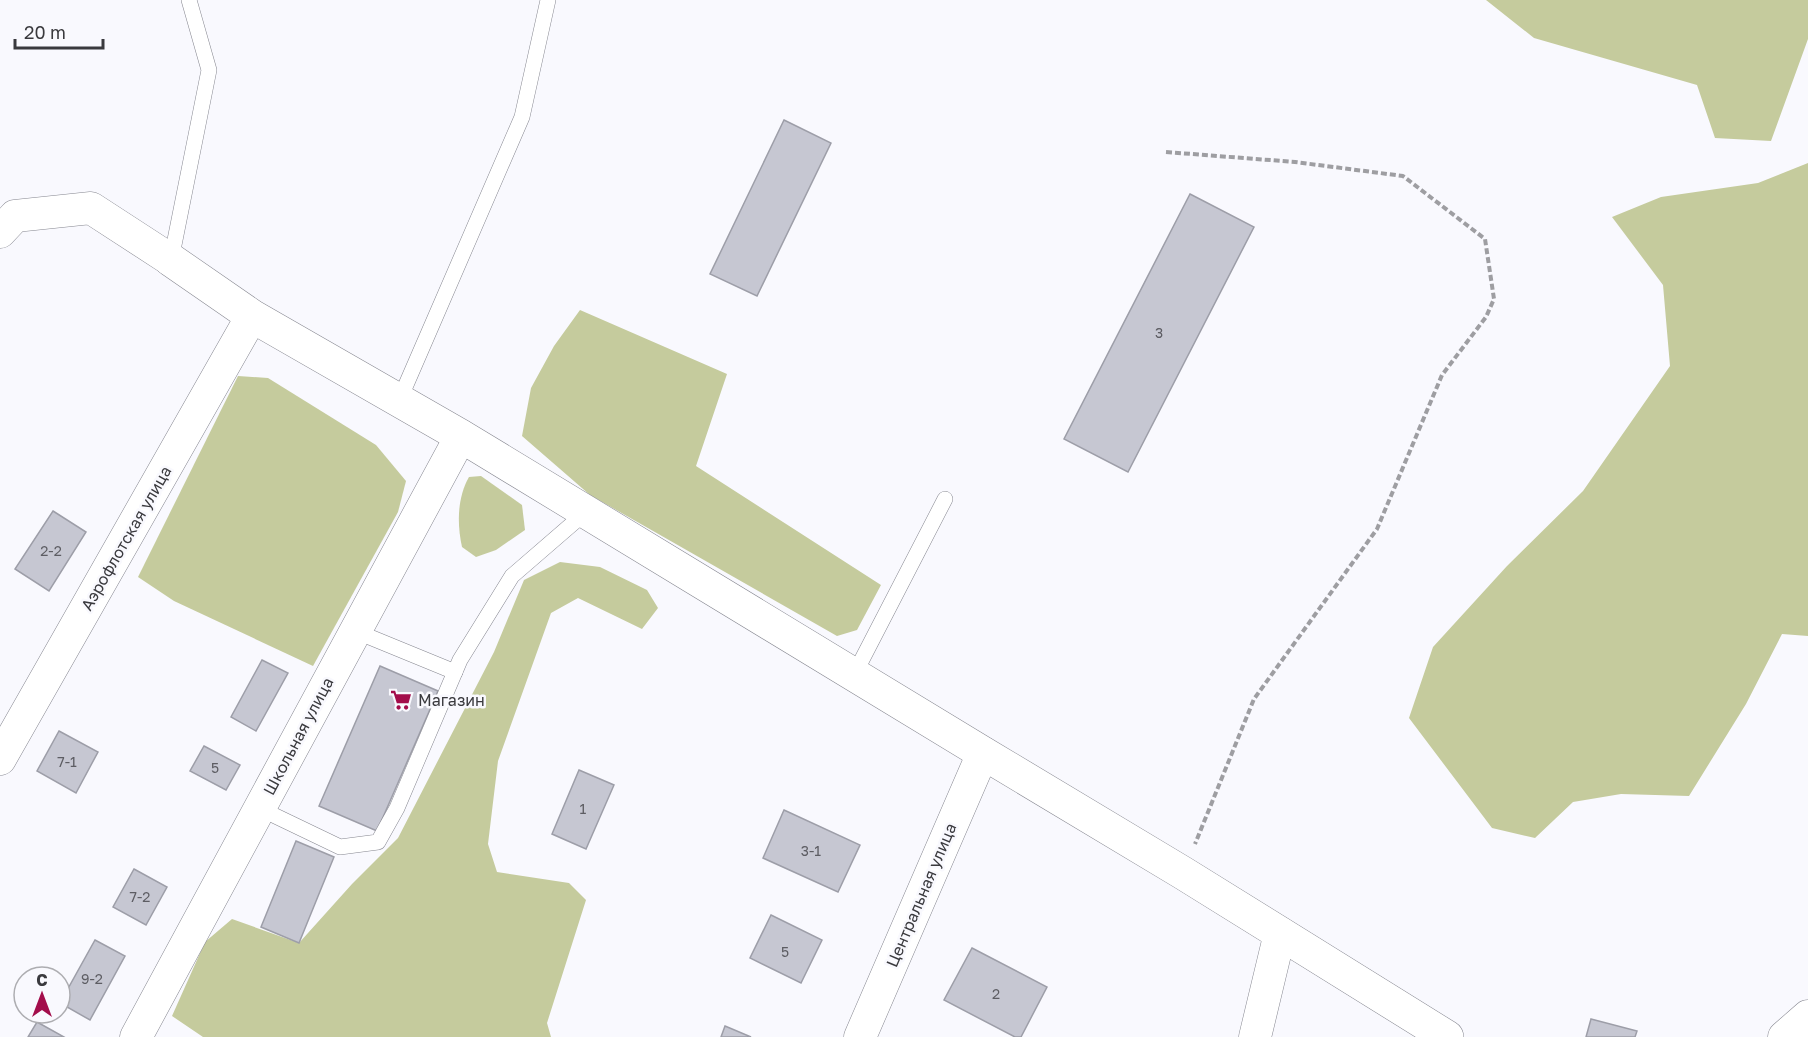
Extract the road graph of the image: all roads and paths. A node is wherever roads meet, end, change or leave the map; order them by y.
1 (189, 0) edge
2 (548, 0) edge
3 (1166, 152) dead end
4 (0, 232) edge
5 (171, 260) junction
6 (252, 316) junction
7 (399, 400) junction
8 (461, 436) junction
9 (945, 499) dead end
10 (586, 512) junction
11 (355, 631) junction
12 (455, 672) junction
13 (854, 675) junction
14 (983, 753) junction
15 (0, 759) edge
16 (260, 807) junction
17 (1183, 873) junction
18 (1280, 933) junction
19 (1808, 1016) edge
20 (136, 1037) edge
21 (860, 1037) edge
22 (1255, 1037) edge
23 (1447, 1037) edge
24 (1784, 1037) edge

1 - 5 lane
2 - 7 lane
3 - 17 path
4 - 5 street
5 - 6 street
6 - 7 street
6 - 15 street, Аэрофлотская улица
7 - 8 street
8 - 10 street
8 - 11 street, Школьная улица
9 - 13 lane
10 - 12 lane
10 - 13 street
11 - 12 lane
11 - 16 street, Школьная улица
12 - 16 lane
13 - 14 street
14 - 17 street
14 - 21 street, Центральная улица
16 - 20 street, Школьная улица
17 - 18 street
18 - 22 street
18 - 23 street
19 - 24 street

